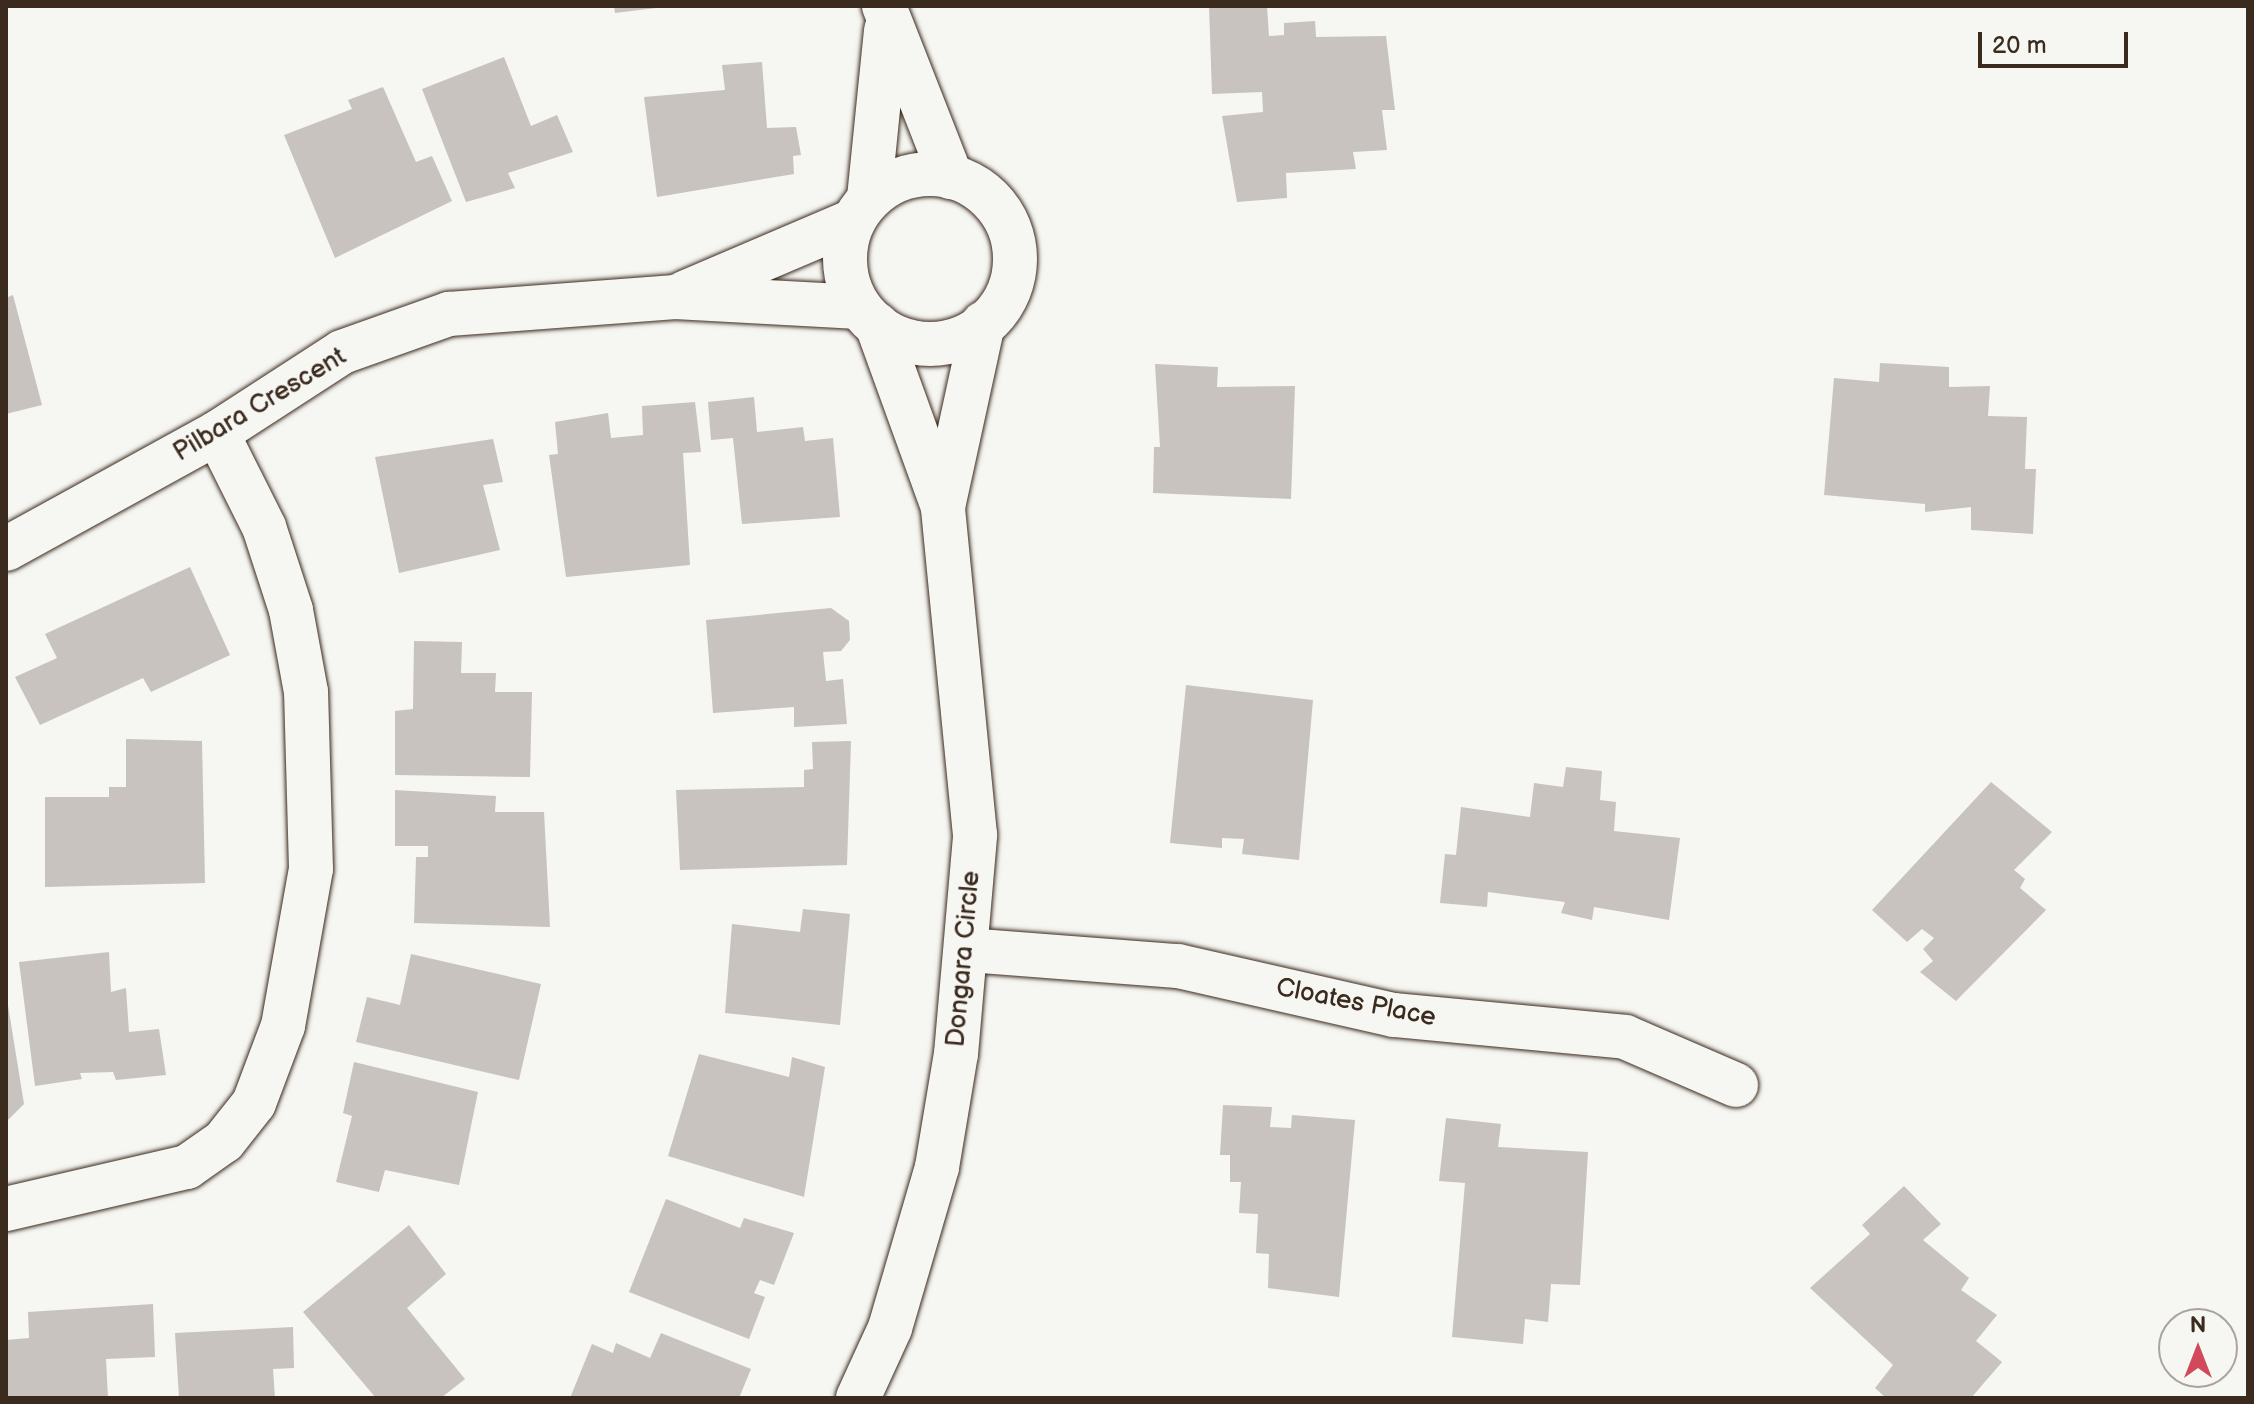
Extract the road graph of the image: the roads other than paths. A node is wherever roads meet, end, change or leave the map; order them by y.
1 (885, 15) edge
2 (951, 177) junction
3 (861, 210) junction
4 (675, 297) junction
5 (868, 316) junction
6 (983, 323) junction
7 (217, 433) junction
8 (943, 507) junction
9 (6, 549) edge
10 (968, 950) junction
11 (1736, 1085) dead end
12 (6, 1209) edge
13 (858, 1398) edge

1 - 2 street
1 - 3 street
2 - 3 street
2 - 6 street
3 - 4 street, Pilbara Crescent
3 - 5 street
4 - 5 street, Pilbara Crescent
4 - 7 street, Pilbara Crescent
5 - 6 street
5 - 8 street, Dongara Circle
6 - 8 street, Dongara Circle
7 - 9 street, Pilbara Crescent
7 - 12 street
8 - 10 street, Dongara Circle
10 - 11 street, Cloates Place
10 - 13 street, Dongara Circle

